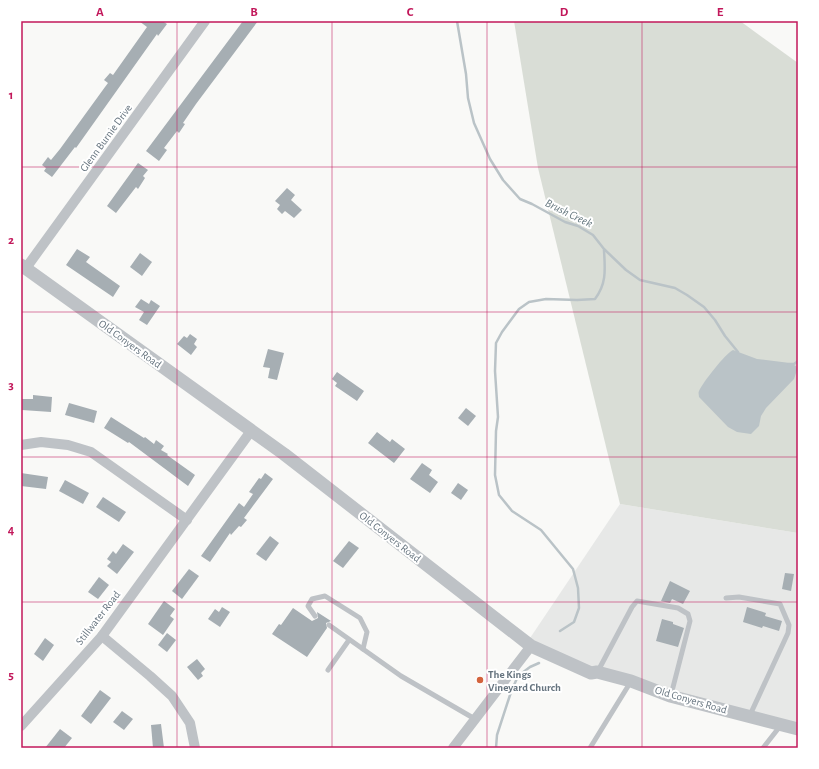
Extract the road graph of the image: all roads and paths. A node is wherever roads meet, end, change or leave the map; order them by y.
1 (206, 21) edge
2 (23, 267) edge
3 (251, 431) junction
4 (21, 445) edge
5 (187, 520) junction
6 (726, 598) dead end
7 (315, 616) dead end
8 (328, 625) dead end
9 (102, 636) junction
10 (349, 640) junction
11 (531, 646) junction
12 (363, 649) junction
13 (328, 670) dead end
14 (597, 672) junction
15 (631, 681) junction
16 (670, 696) junction
17 (750, 716) junction
18 (475, 719) junction
19 (781, 724) junction
20 (21, 726) edge
21 (798, 728) edge
22 (195, 748) edge
23 (453, 748) edge
24 (590, 748) edge
25 (763, 748) edge

1 - 2 street, Glenn Burnie Drive
2 - 3 street, Old Conyers Road
3 - 5 street, Stillwater Road
3 - 11 street, Old Conyers Road
4 - 5 street
5 - 9 street, Stillwater Road
6 - 17 lane
7 - 12 lane
8 - 10 lane
9 - 20 street, Stillwater Road
9 - 22 street
10 - 12 lane
10 - 13 lane
11 - 14 street, Old Conyers Road
11 - 18 street
12 - 18 lane
14 - 15 street, Old Conyers Road
14 - 16 lane
15 - 16 street, Old Conyers Road
15 - 24 lane
16 - 17 street, Old Conyers Road
17 - 19 street, Old Conyers Road
18 - 23 street
19 - 21 street, Old Conyers Road
19 - 25 lane

